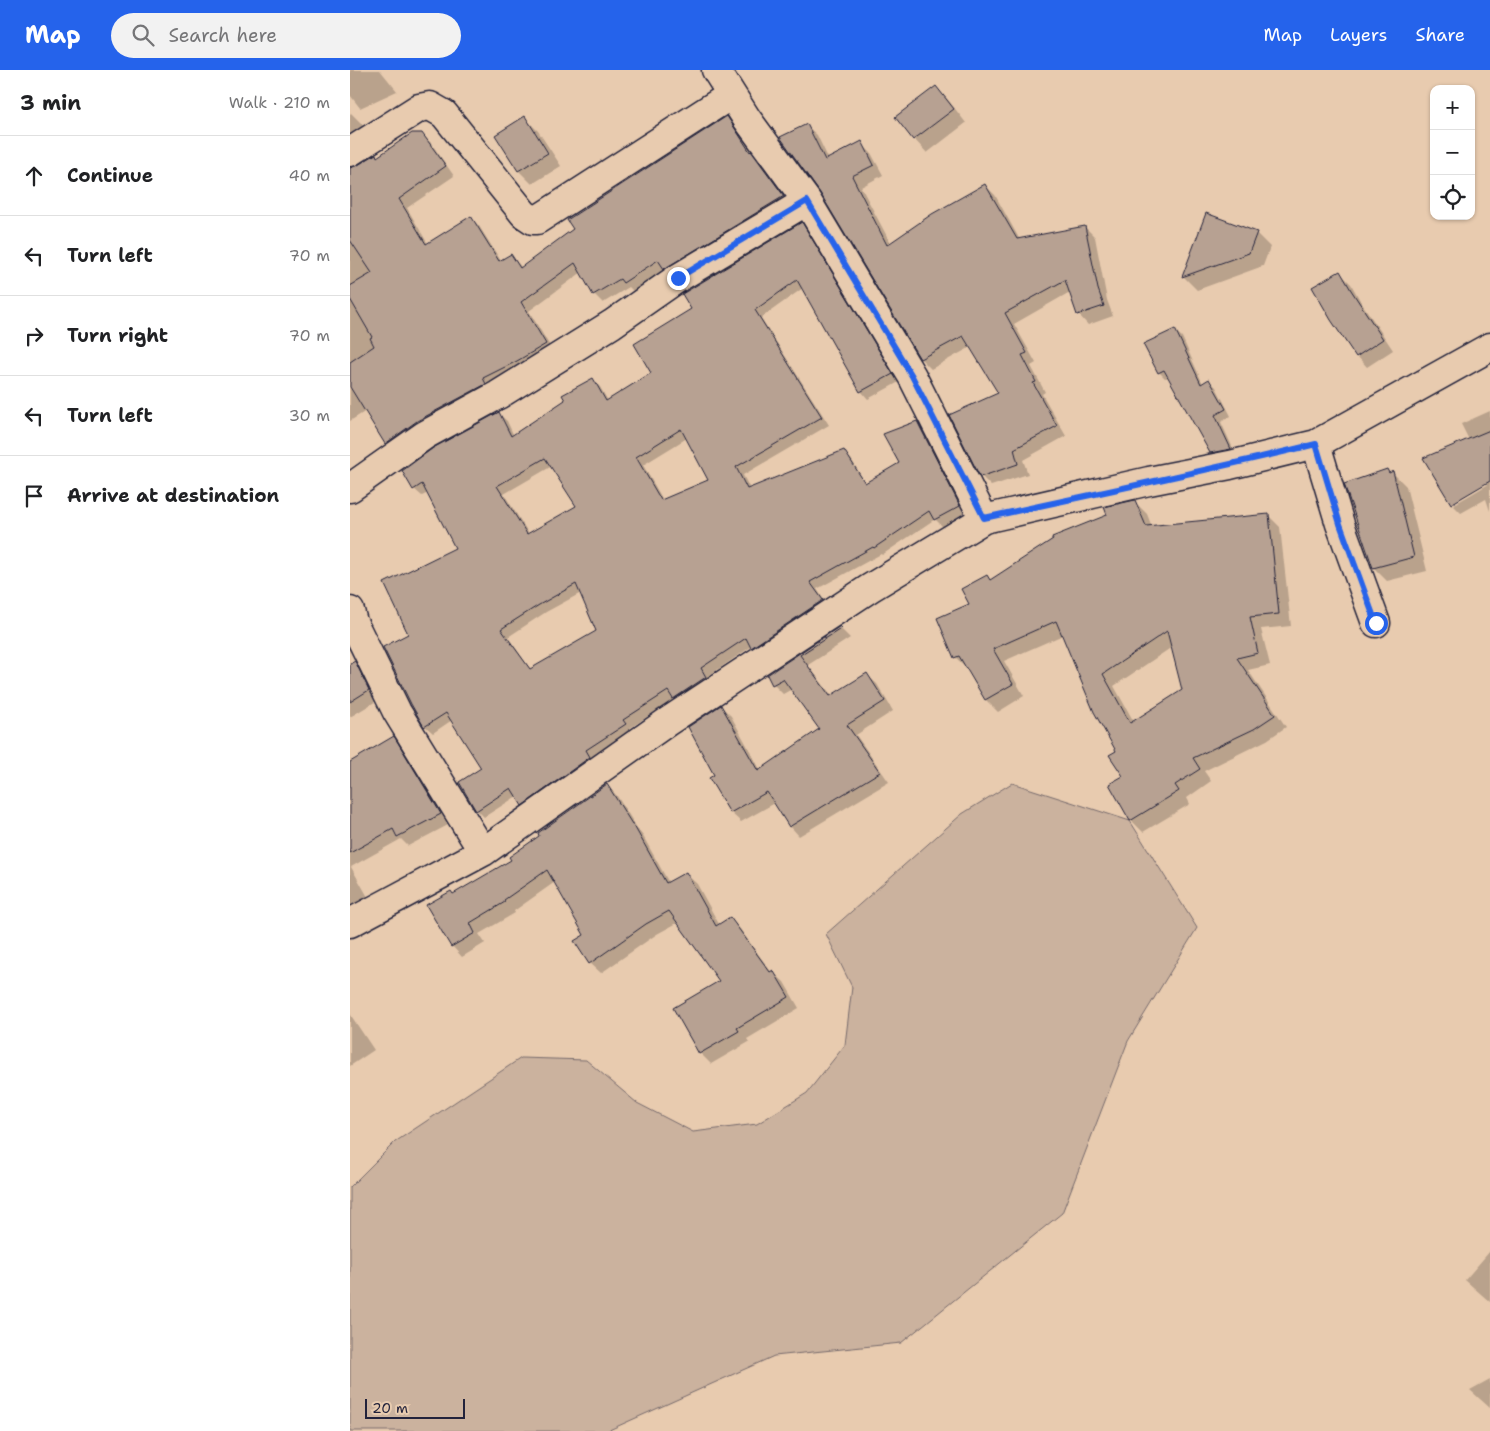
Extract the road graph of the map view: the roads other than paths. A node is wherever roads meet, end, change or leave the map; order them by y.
1 (716, 70) edge
2 (731, 95) junction
3 (350, 152) edge
4 (807, 201) junction
5 (1490, 347) edge
6 (1316, 444) junction
7 (350, 488) edge
8 (984, 518) junction
9 (350, 611) edge
10 (1376, 623) dead end
11 (483, 852) junction
12 (350, 923) edge

1 - 2 street
2 - 3 street
2 - 4 street
4 - 7 street
4 - 8 street
5 - 6 street
6 - 8 street
6 - 10 street
8 - 11 street
9 - 11 street
11 - 12 street

